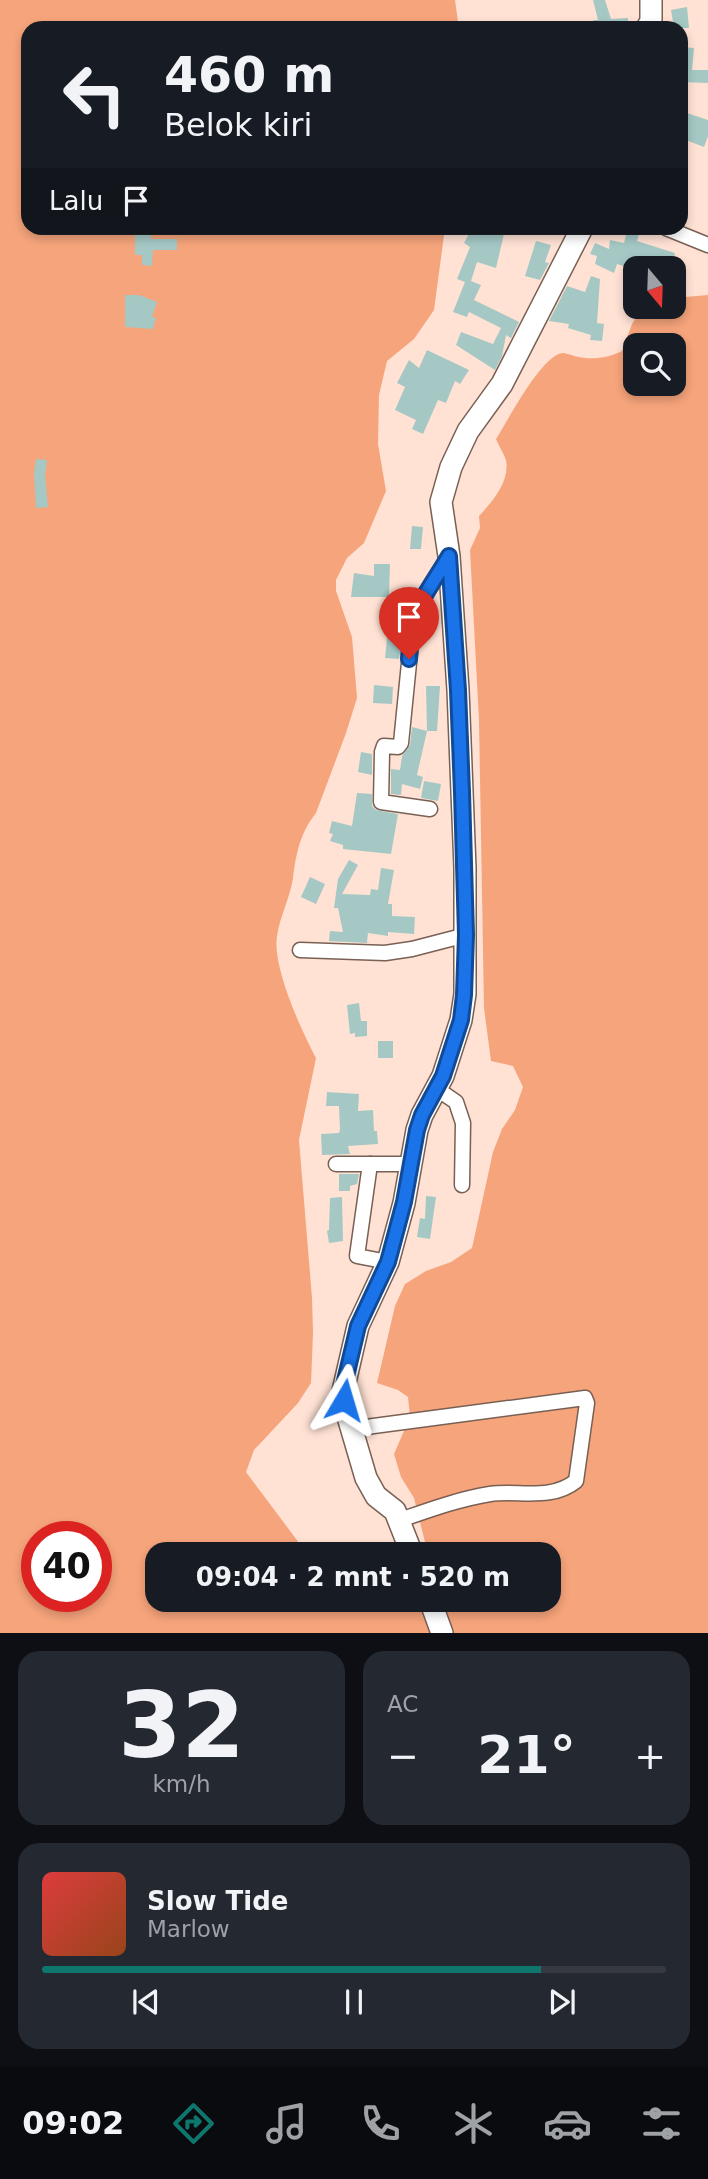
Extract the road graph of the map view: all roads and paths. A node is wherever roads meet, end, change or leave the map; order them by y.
1 (651, 0) edge
2 (649, 21) edge
3 (578, 235) edge
4 (683, 235) edge
5 (708, 245) edge
6 (449, 556) junction
7 (430, 809) dead end
8 (466, 935) junction
9 (300, 950) dead end
10 (437, 1089) junction
11 (336, 1164) dead end
12 (370, 1164) junction
13 (411, 1164) junction
14 (463, 1185) dead end
15 (388, 1262) junction
16 (351, 1429) junction
17 (400, 1520) junction
18 (408, 1542) edge
19 (434, 1612) edge
20 (442, 1633) edge

1 - 2 street
3 - 6 street
4 - 5 street
6 - 7 street
6 - 8 street
8 - 9 street
8 - 10 street
10 - 13 street
10 - 14 street
11 - 12 street
12 - 13 street
12 - 15 street
13 - 15 street
15 - 16 street
16 - 17 street
16 - 17 street
17 - 18 street
19 - 20 street

